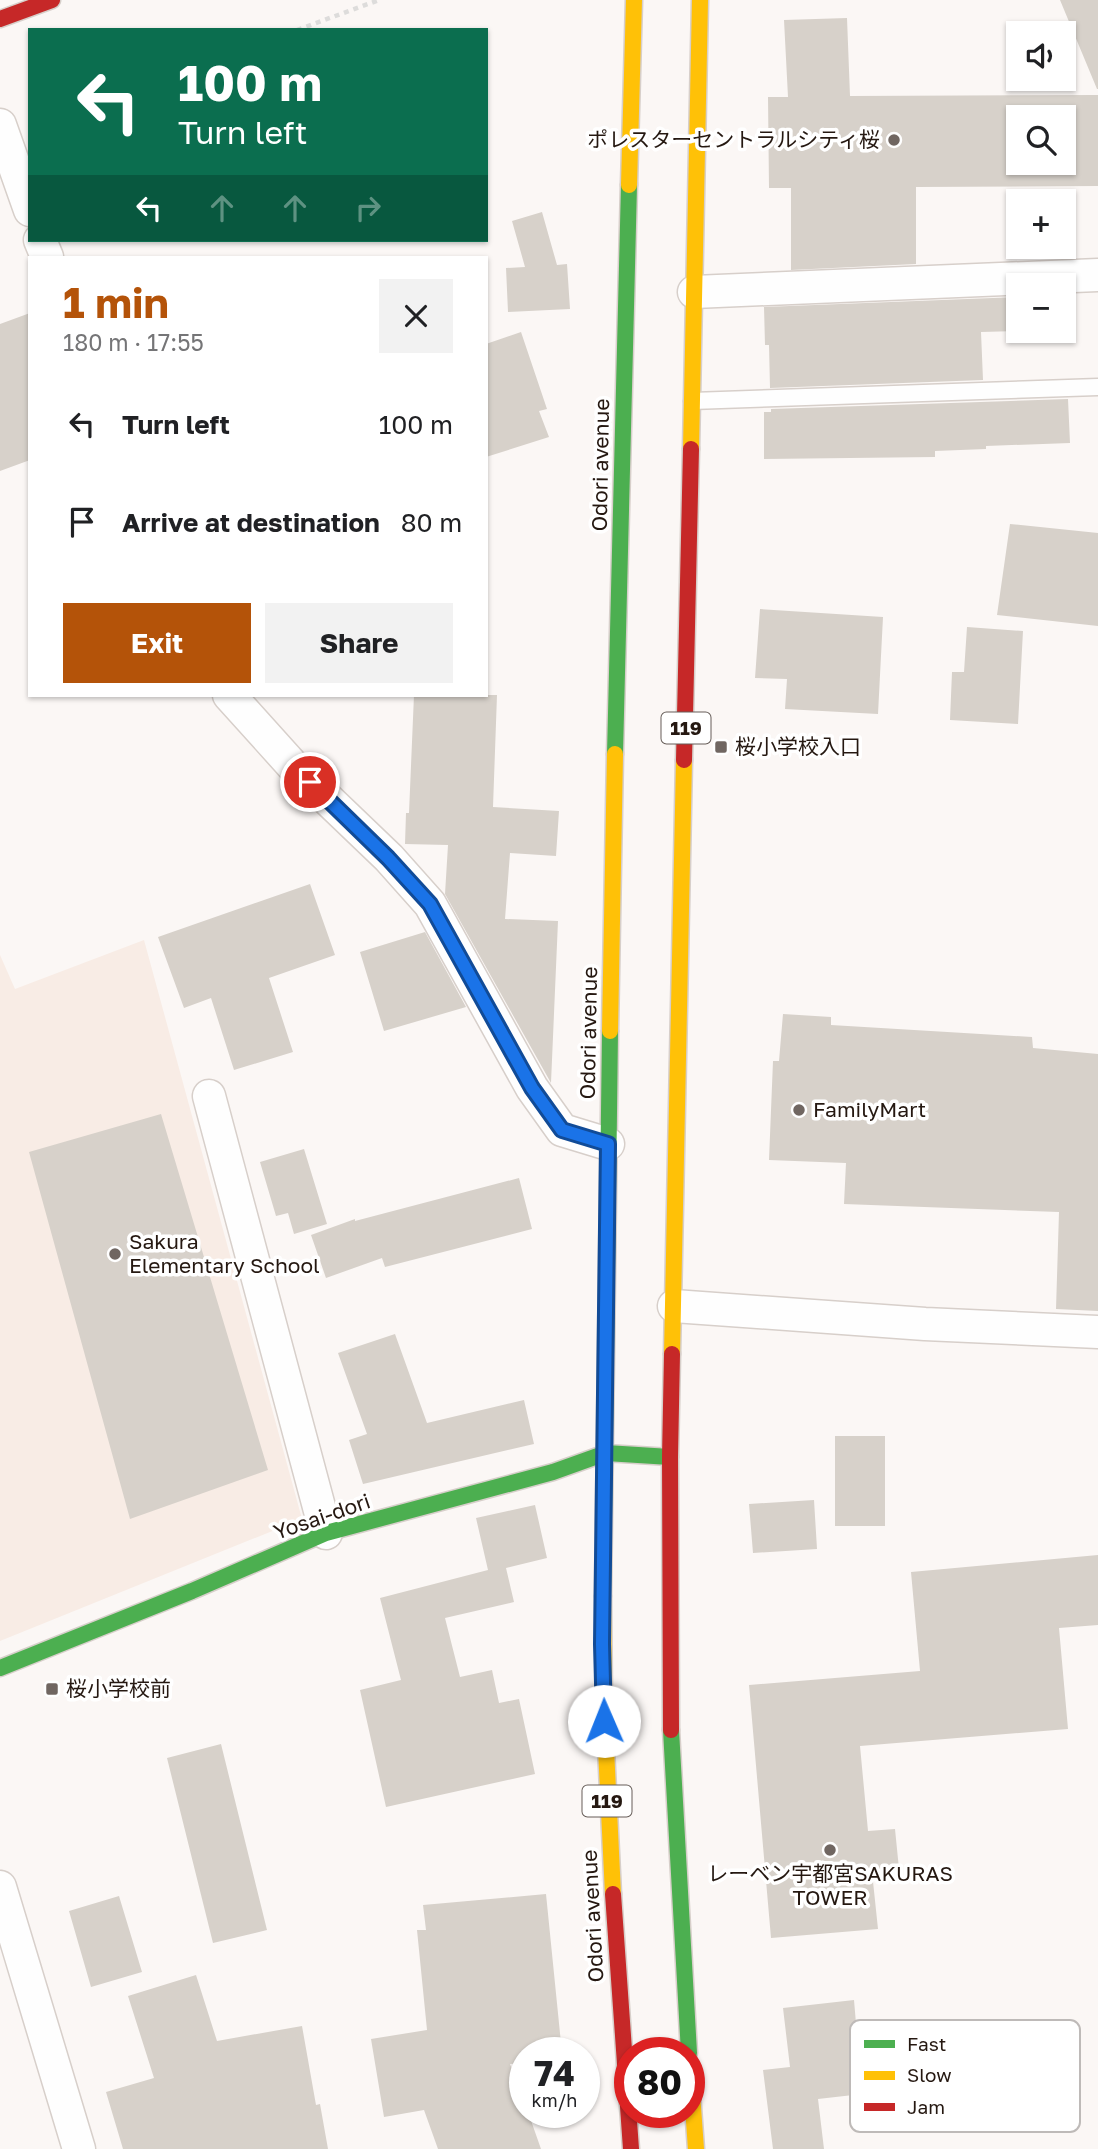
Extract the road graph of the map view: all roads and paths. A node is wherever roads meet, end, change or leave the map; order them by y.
1 (52, 0) edge
2 (379, 0) edge
3 (634, 0) edge
4 (700, 0) edge
5 (0, 19) edge
6 (302, 28) edge
7 (0, 125) edge
8 (28, 204) edge
9 (1098, 275) edge
10 (694, 292) junction
11 (1098, 387) edge
12 (692, 401) junction
13 (231, 697) edge
14 (209, 1096) dead end
15 (608, 1144) junction
16 (674, 1306) junction
17 (1098, 1332) edge
18 (606, 1453) junction
19 (670, 1457) junction
20 (326, 1534) junction
21 (0, 1668) edge
22 (0, 1887) edge
23 (687, 2037) edge
24 (694, 2128) edge
25 (79, 2149) edge
26 (631, 2149) edge
27 (696, 2149) edge

1 - 5 main road
2 - 6 path
3 - 15 main road, Odori avenue / 119
4 - 10 main road, 119
7 - 8 street
9 - 10 street
10 - 12 main road, 119
11 - 12 lane
12 - 16 main road, 119
13 - 15 street
14 - 20 street
15 - 18 main road, Odori avenue / 119
16 - 17 street
16 - 19 main road, 119
18 - 19 main road, Yosai-dori
18 - 20 main road, Yosai-dori
18 - 26 main road, Odori avenue / 119
19 - 23 main road, 119
20 - 21 main road, Yosai-dori
22 - 25 street
24 - 27 main road

